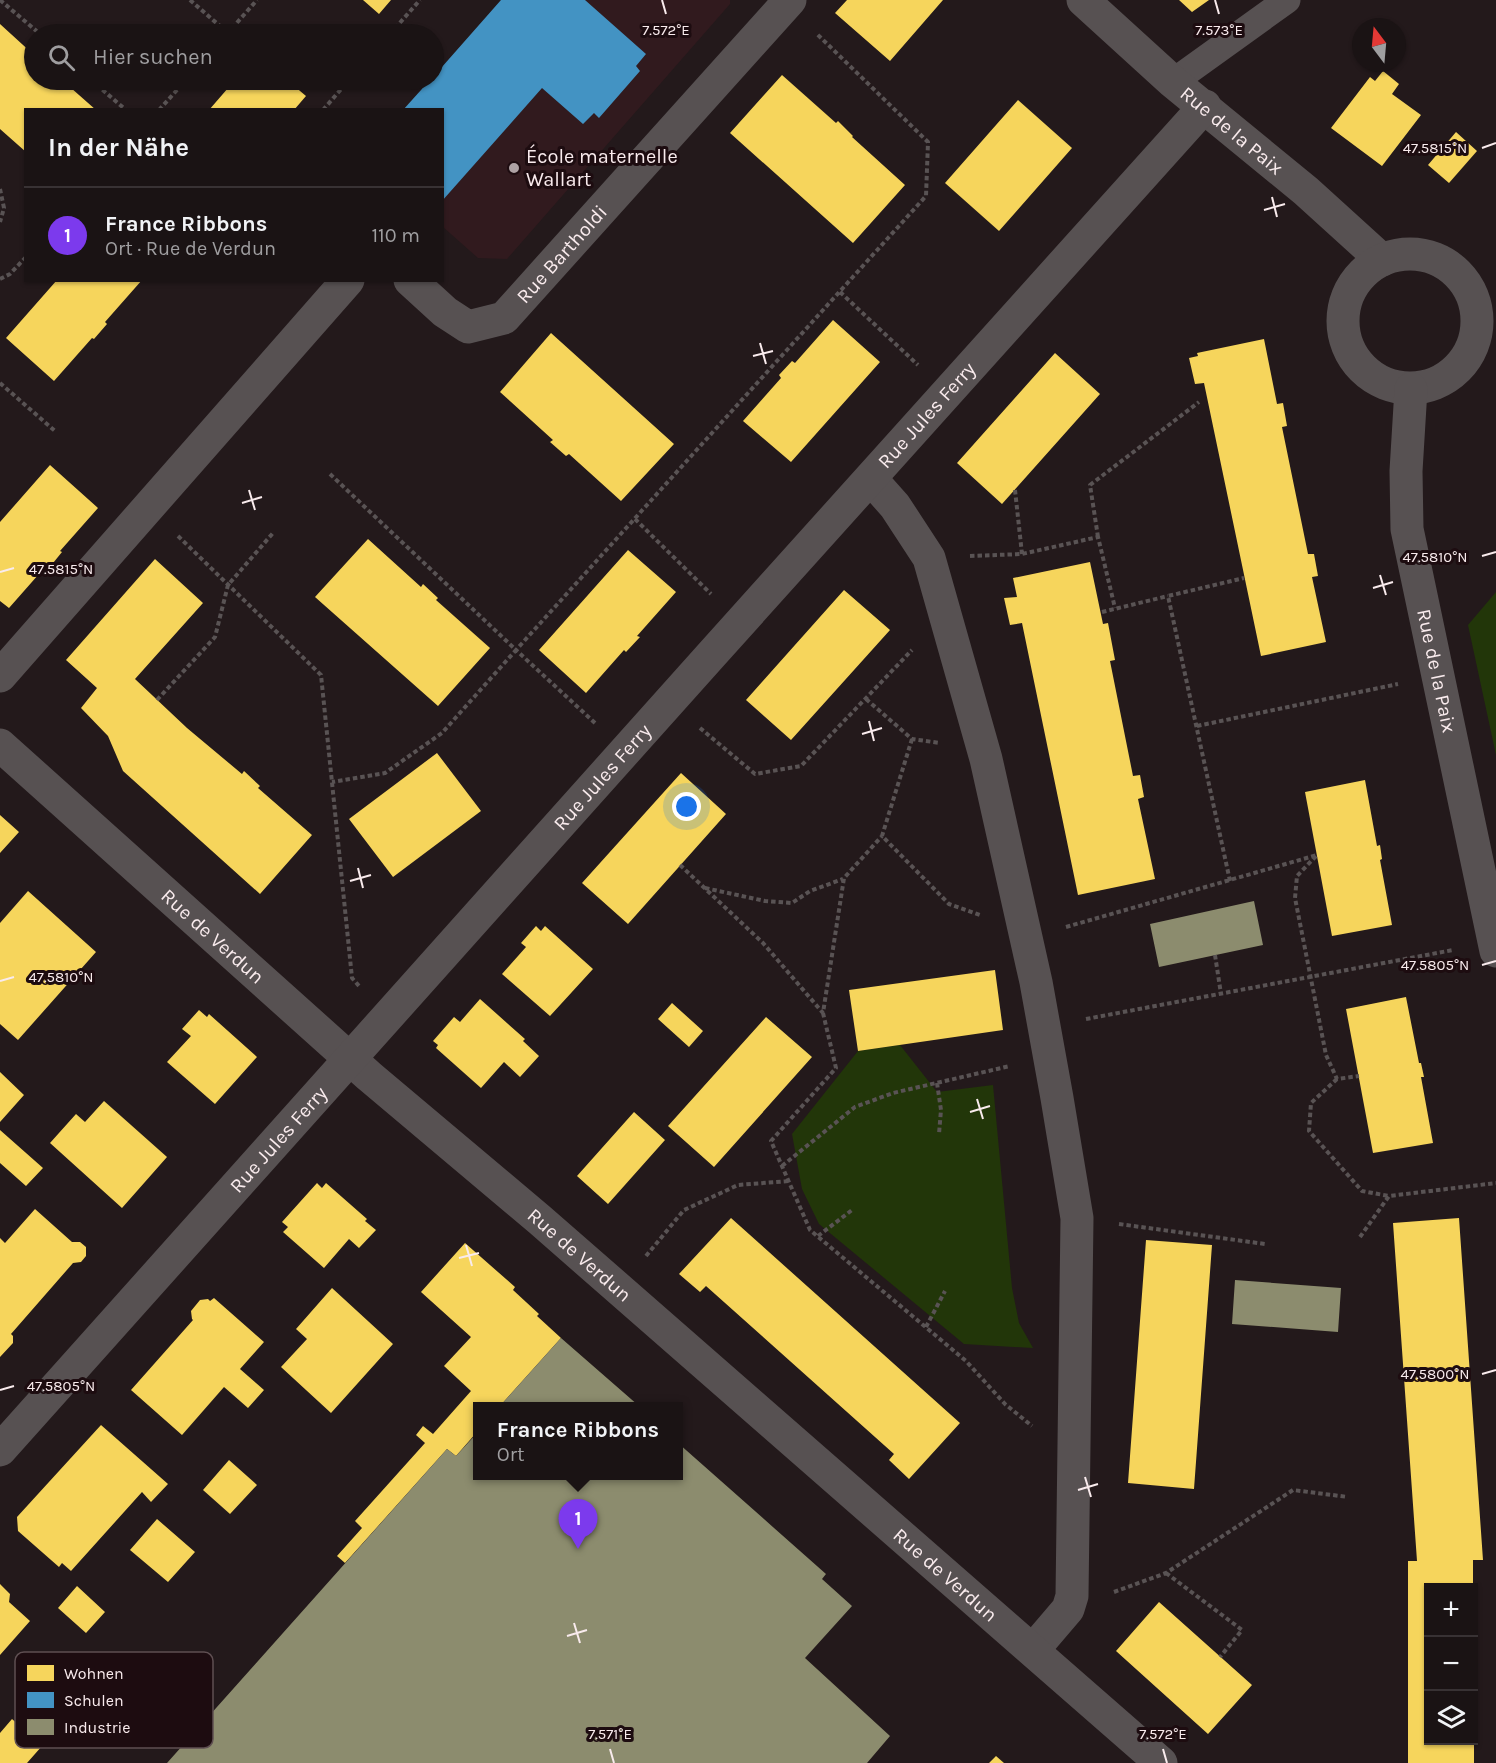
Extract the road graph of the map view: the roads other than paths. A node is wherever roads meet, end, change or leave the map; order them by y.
1 (790, 0) edge
2 (1083, 0) edge
3 (1287, 0) edge
4 (1173, 82) junction
5 (1204, 106) junction
6 (1382, 260) junction
7 (346, 282) edge
8 (412, 282) edge
9 (1487, 315) edge
10 (1411, 389) junction
11 (871, 479) junction
12 (0, 676) edge
13 (0, 745) edge
14 (1495, 947) edge
15 (350, 1059) junction
16 (0, 1450) edge
17 (1033, 1650) junction
18 (1161, 1763) edge

1 - 8 street, Rue Bartholdi
2 - 4 street, Rue de la Paix
3 - 4 lane
4 - 5 street, Rue de la Paix
5 - 6 street, Rue de la Paix
5 - 11 street, Rue Jules Ferry
6 - 9 street
6 - 10 street
7 - 12 street
9 - 10 street
10 - 14 street, Rue de la Paix
11 - 15 street, Rue Jules Ferry
11 - 17 street
13 - 15 street, Rue de Verdun
15 - 16 street, Rue Jules Ferry
15 - 17 street, Rue de Verdun
17 - 18 street, Rue de Verdun

